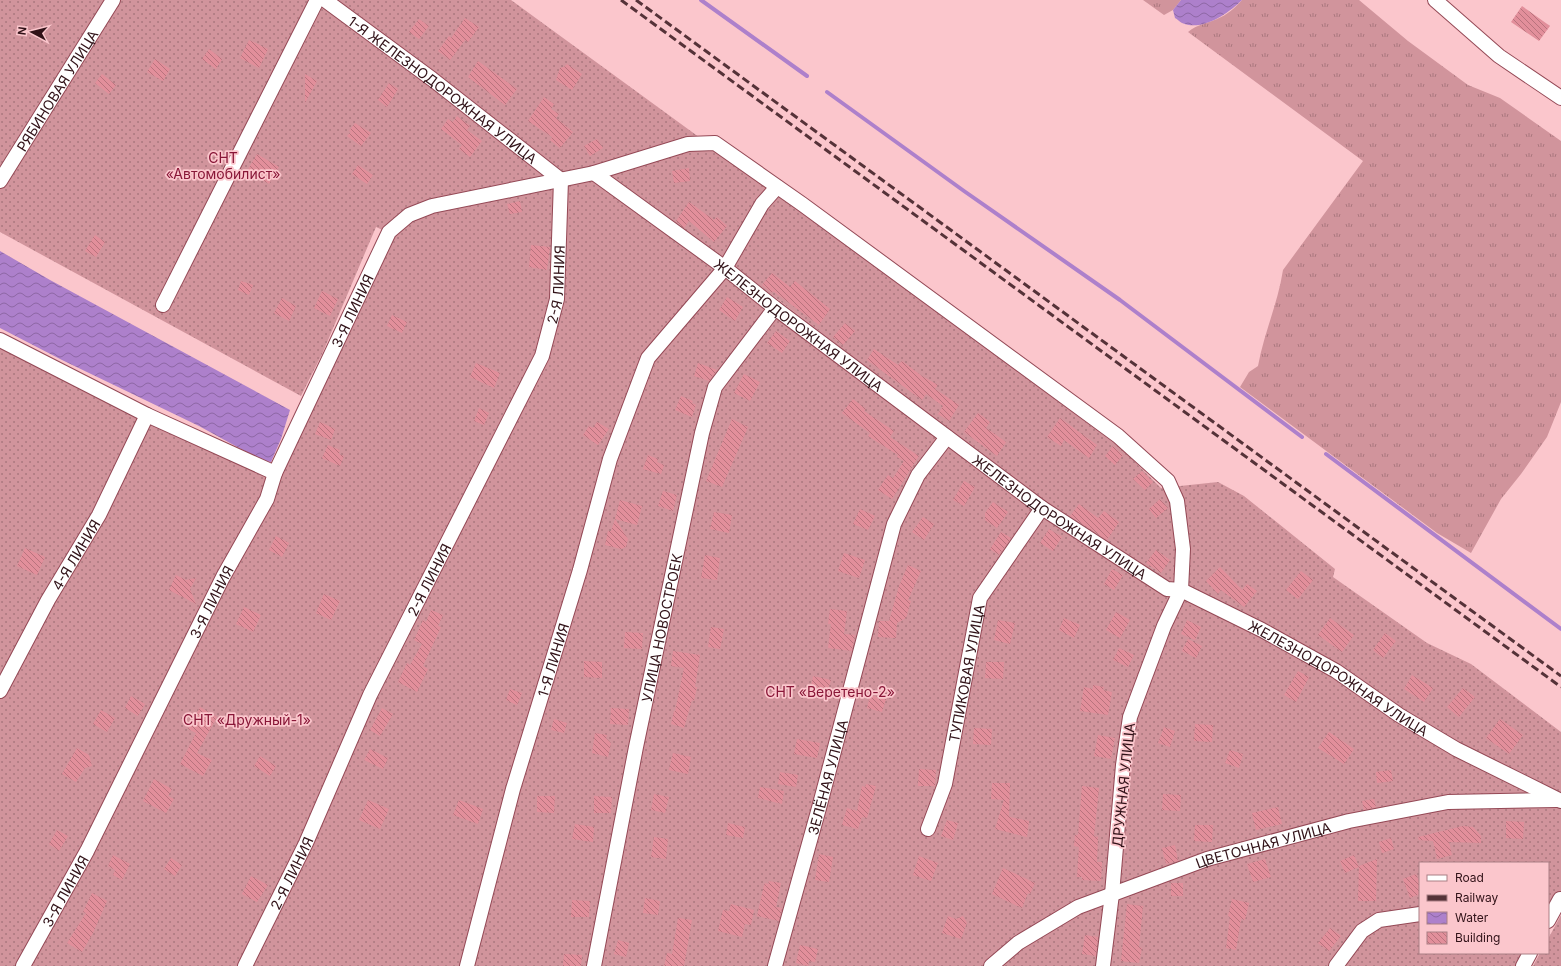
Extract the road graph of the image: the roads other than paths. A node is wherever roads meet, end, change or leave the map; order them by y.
1 (113, 0) edge
2 (317, 0) edge
3 (325, 0) edge
4 (1435, 0) edge
5 (1561, 98) edge
6 (594, 173) junction
7 (561, 180) junction
8 (0, 181) edge
9 (777, 187) junction
10 (725, 268) junction
11 (163, 306) dead end
12 (775, 308) junction
13 (0, 340) edge
14 (147, 416) junction
15 (947, 436) junction
16 (275, 473) junction
17 (1042, 508) junction
18 (1181, 590) junction
19 (0, 691) edge
20 (1560, 800) edge
21 (928, 829) dead end
22 (1112, 894) junction
23 (1556, 901) edge
24 (1419, 914) edge
25 (1549, 918) edge
26 (1529, 954) edge
27 (23, 966) edge
28 (245, 966) edge
29 (467, 966) edge
30 (594, 966) edge
31 (775, 966) edge
32 (991, 966) edge
33 (1103, 966) edge
34 (1336, 966) edge
35 (1523, 966) edge

1 - 8 street, РЯБИНОВАЯ УЛИЦА
2 - 11 street
3 - 7 street, 1-Я ЖЕЛЕЗНОДОРОЖНАЯ УЛИЦА
4 - 5 street
6 - 7 street
6 - 9 street
6 - 10 street, ЖЕЛЕЗНОДОРОЖНАЯ УЛИЦА
7 - 16 street, 3-Я ЛИНИЯ
7 - 28 street, 2-Я ЛИНИЯ
9 - 10 street
9 - 18 street
10 - 12 street, ЖЕЛЕЗНОДОРОЖНАЯ УЛИЦА
10 - 29 street, 1-Я ЛИНИЯ
12 - 15 street, ЖЕЛЕЗНОДОРОЖНАЯ УЛИЦА
12 - 30 street, УЛИЦА НОВОСТРОЕК
13 - 14 street
14 - 16 street
14 - 19 street, 4-Я ЛИНИЯ
15 - 17 street, ЖЕЛЕЗНОДОРОЖНАЯ УЛИЦА
15 - 31 street, ЗЕЛЁНАЯ УЛИЦА
16 - 27 street, 3-Я ЛИНИЯ
17 - 18 street, ЖЕЛЕЗНОДОРОЖНАЯ УЛИЦА
17 - 21 street, ТУПИКОВАЯ УЛИЦА
18 - 20 street, ЖЕЛЕЗНОДОРОЖНАЯ УЛИЦА
18 - 22 street, ДРУЖНАЯ УЛИЦА
20 - 22 street, ЦВЕТОЧНАЯ УЛИЦА
22 - 32 street, ЦВЕТОЧНАЯ УЛИЦА
22 - 33 street, ДРУЖНАЯ УЛИЦА
23 - 25 street
24 - 34 street
26 - 35 street

